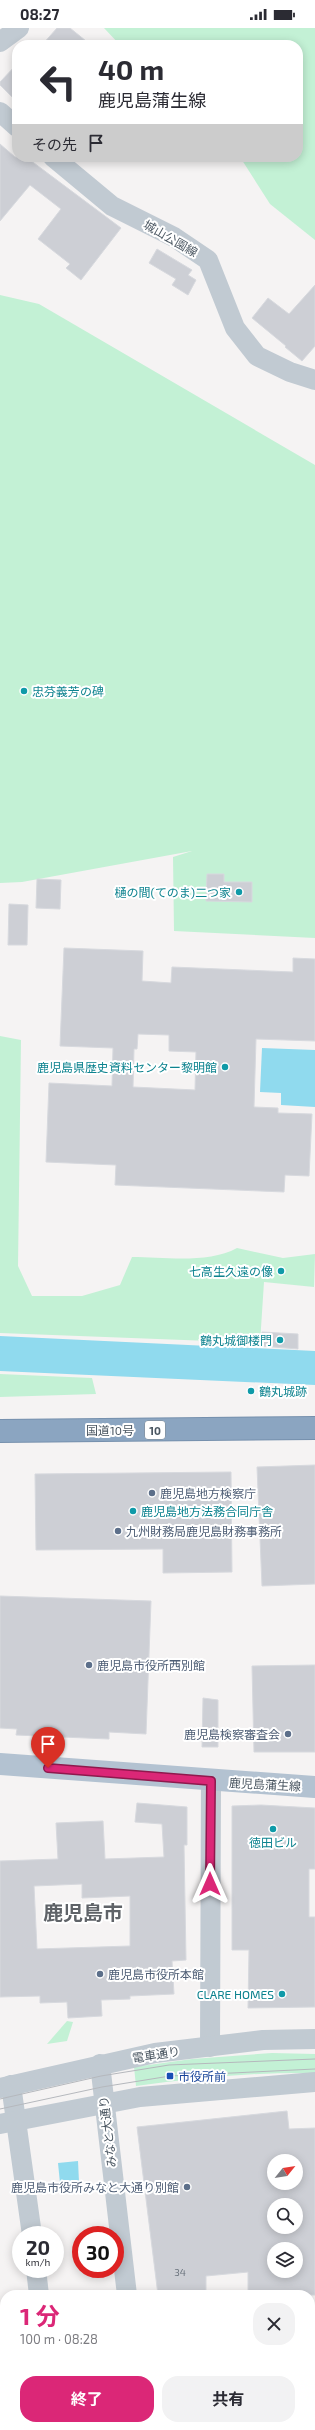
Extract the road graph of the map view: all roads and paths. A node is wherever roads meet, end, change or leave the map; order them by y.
1 (19, 28) edge
2 (0, 42) edge
3 (0, 112) edge
4 (12, 123) edge
5 (59, 162) edge
6 (315, 380) edge
7 (315, 1428) edge
8 (0, 1431) edge
9 (0, 1764) edge
10 (211, 1781) junction
11 (315, 1787) edge
12 (315, 2039) edge
13 (210, 2047) junction
14 (100, 2064) junction
15 (315, 2082) edge
16 (5, 2086) edge
17 (104, 2102) junction
18 (8, 2123) edge
19 (30, 2226) edge
20 (37, 2278) edge
21 (38, 2290) edge
22 (125, 2290) edge

1 - 2 street
3 - 4 street
5 - 6 street, 城山公園線
7 - 8 highway, 国道10号 / 10
9 - 10 main road, 鹿児島蒲生線
10 - 11 main road, 鹿児島蒲生線
10 - 13 street
12 - 13 street, 電車通り
13 - 14 street, 電車通り
14 - 16 street, 電車通り
14 - 17 street, みなと大通り
15 - 17 street
16 - 18 street
17 - 18 street
17 - 22 street, みなと大通り
18 - 19 street
20 - 21 street

